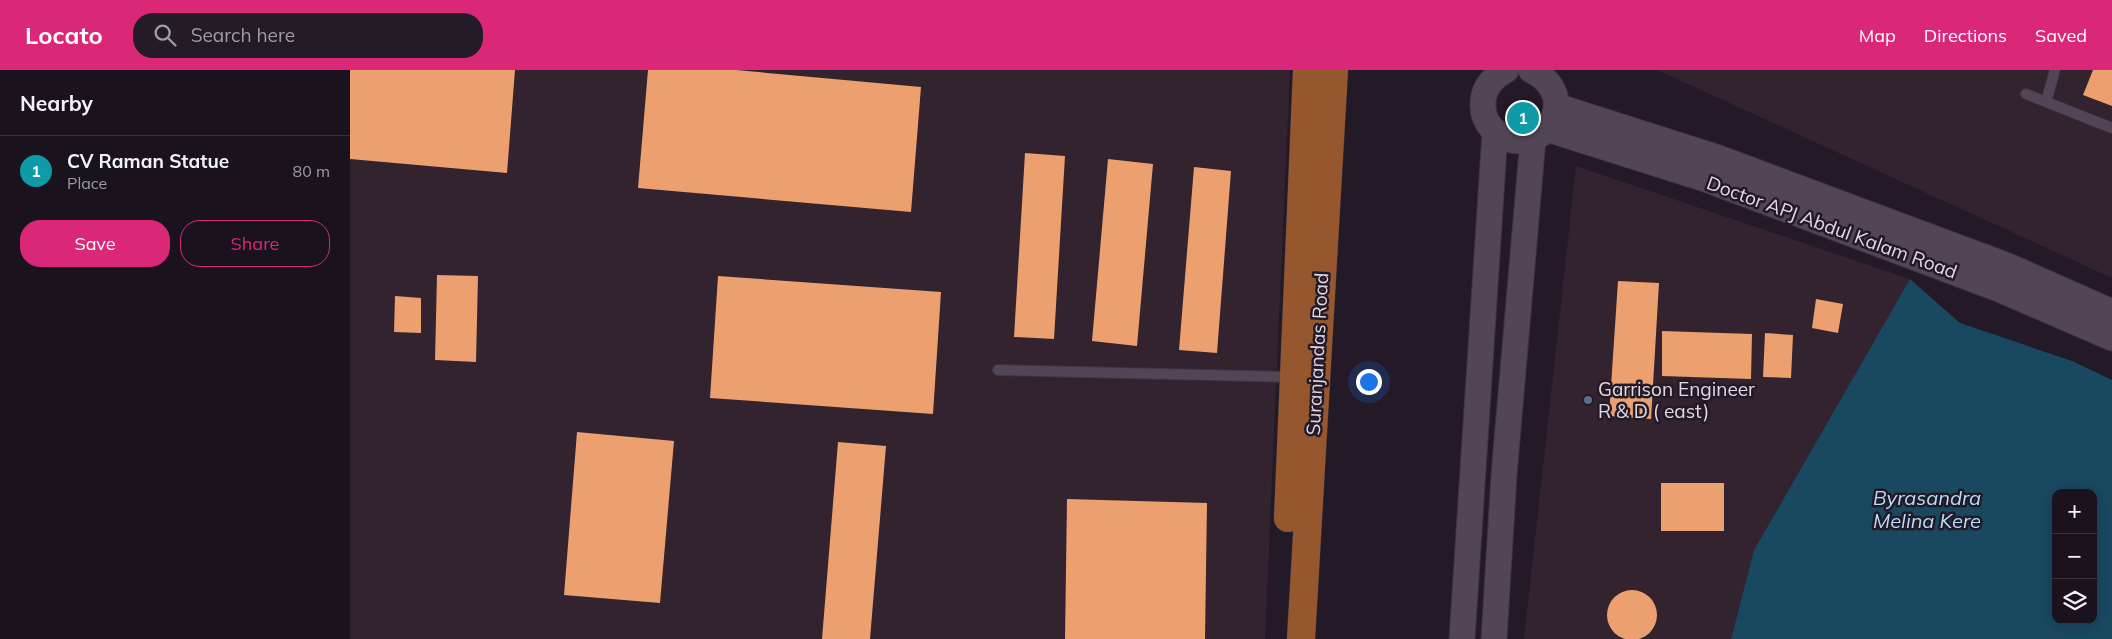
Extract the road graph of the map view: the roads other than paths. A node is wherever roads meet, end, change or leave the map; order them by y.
1 (1307, 70) edge
2 (1334, 70) edge
3 (1506, 70) edge
4 (1531, 70) edge
5 (2055, 70) edge
6 (2026, 94) dead end
7 (2046, 102) junction
8 (1546, 125) junction
9 (2112, 128) edge
10 (1495, 132) junction
11 (2112, 312) edge
12 (2112, 338) edge
13 (998, 370) dead end
14 (1295, 377) junction
15 (1282, 639) edge
16 (1301, 639) edge
17 (1462, 639) edge
18 (1494, 639) edge

1 - 14 main road, Suranjandas Road
2 - 16 main road, Suranjandas Road
3 - 10 street
4 - 8 street
5 - 7 lane
6 - 7 lane
7 - 9 lane
8 - 10 street
8 - 11 street, Doctor APJ Abdul Kalam Road
8 - 12 street, Doctor APJ Abdul Kalam Road
8 - 18 street
10 - 17 street
13 - 14 lane
14 - 15 main road, Suranjandas Road

